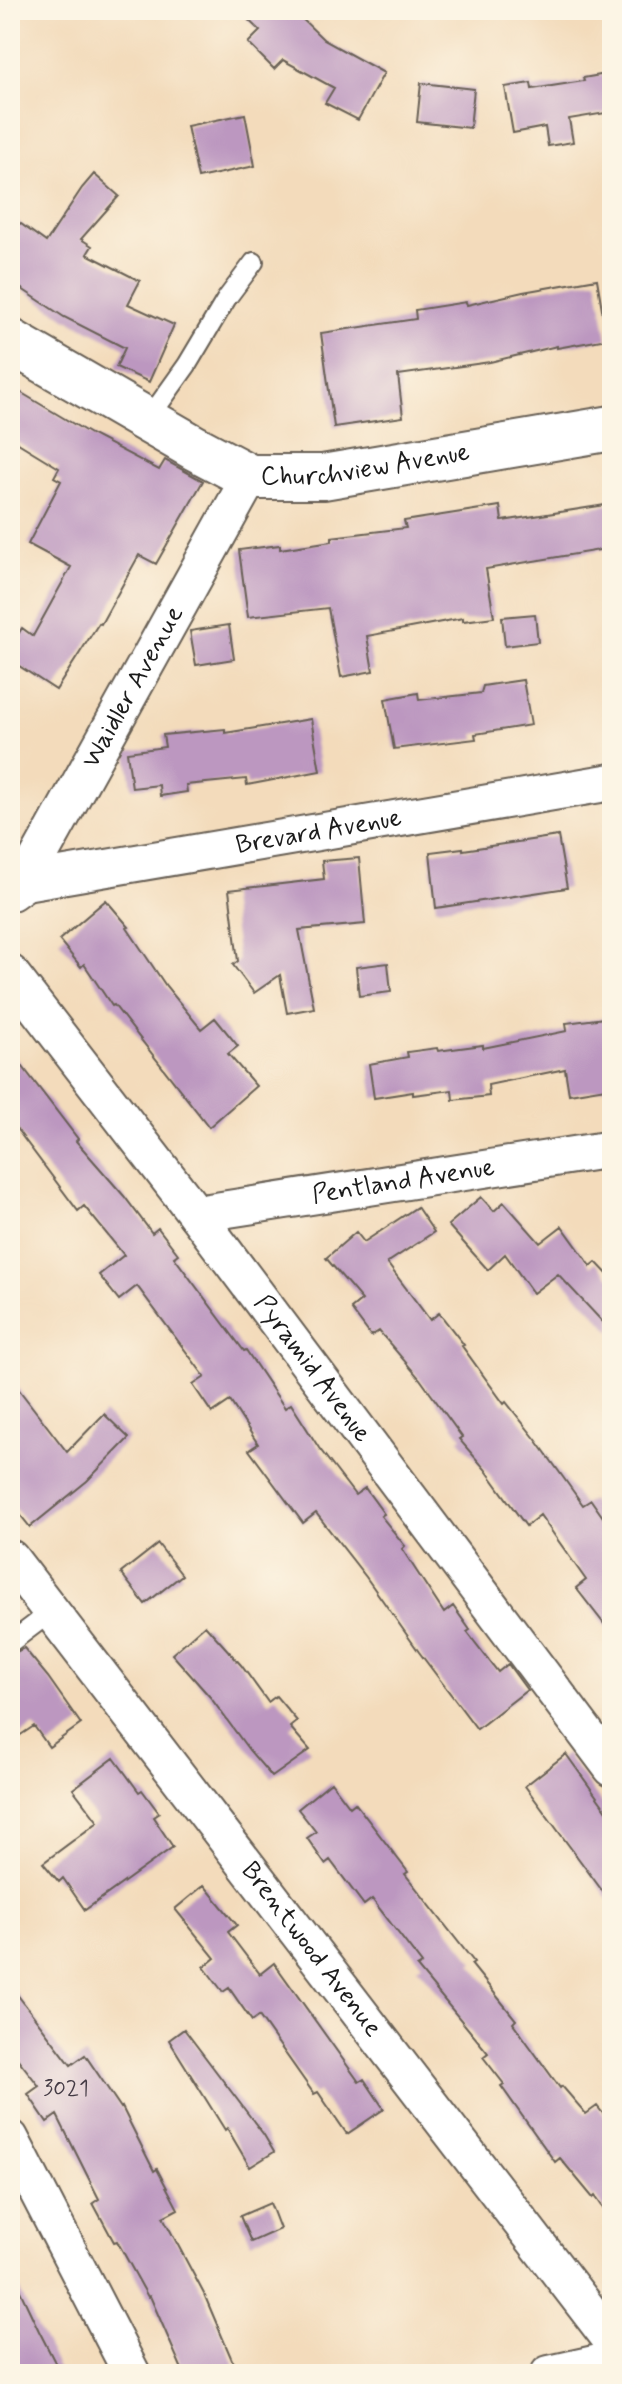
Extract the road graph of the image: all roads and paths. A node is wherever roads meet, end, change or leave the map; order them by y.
1 (254, 262) dead end
2 (10, 341) edge
3 (147, 421) junction
4 (612, 428) edge
5 (250, 477) junction
6 (612, 782) edge
7 (17, 888) edge
8 (10, 973) edge
9 (611, 1150) edge
10 (196, 1214) junction
11 (10, 1558) edge
12 (51, 1612) junction
13 (10, 1643) edge
14 (612, 1768) edge
15 (10, 2138) edge
16 (612, 2341) edge
17 (612, 2360) edge
18 (132, 2374) edge
19 (549, 2374) edge

1 - 3 lane
2 - 3 street, Churchview Avenue
3 - 5 street, Churchview Avenue
4 - 5 street, Churchview Avenue
5 - 7 street, Waidler Avenue
6 - 7 street, Brevard Avenue
8 - 10 street, Pyramid Avenue
9 - 10 street, Pentland Avenue
10 - 14 street, Pyramid Avenue
11 - 12 street, Brentwood Avenue
12 - 13 lane
12 - 16 street, Brentwood Avenue
15 - 18 street
17 - 19 street

